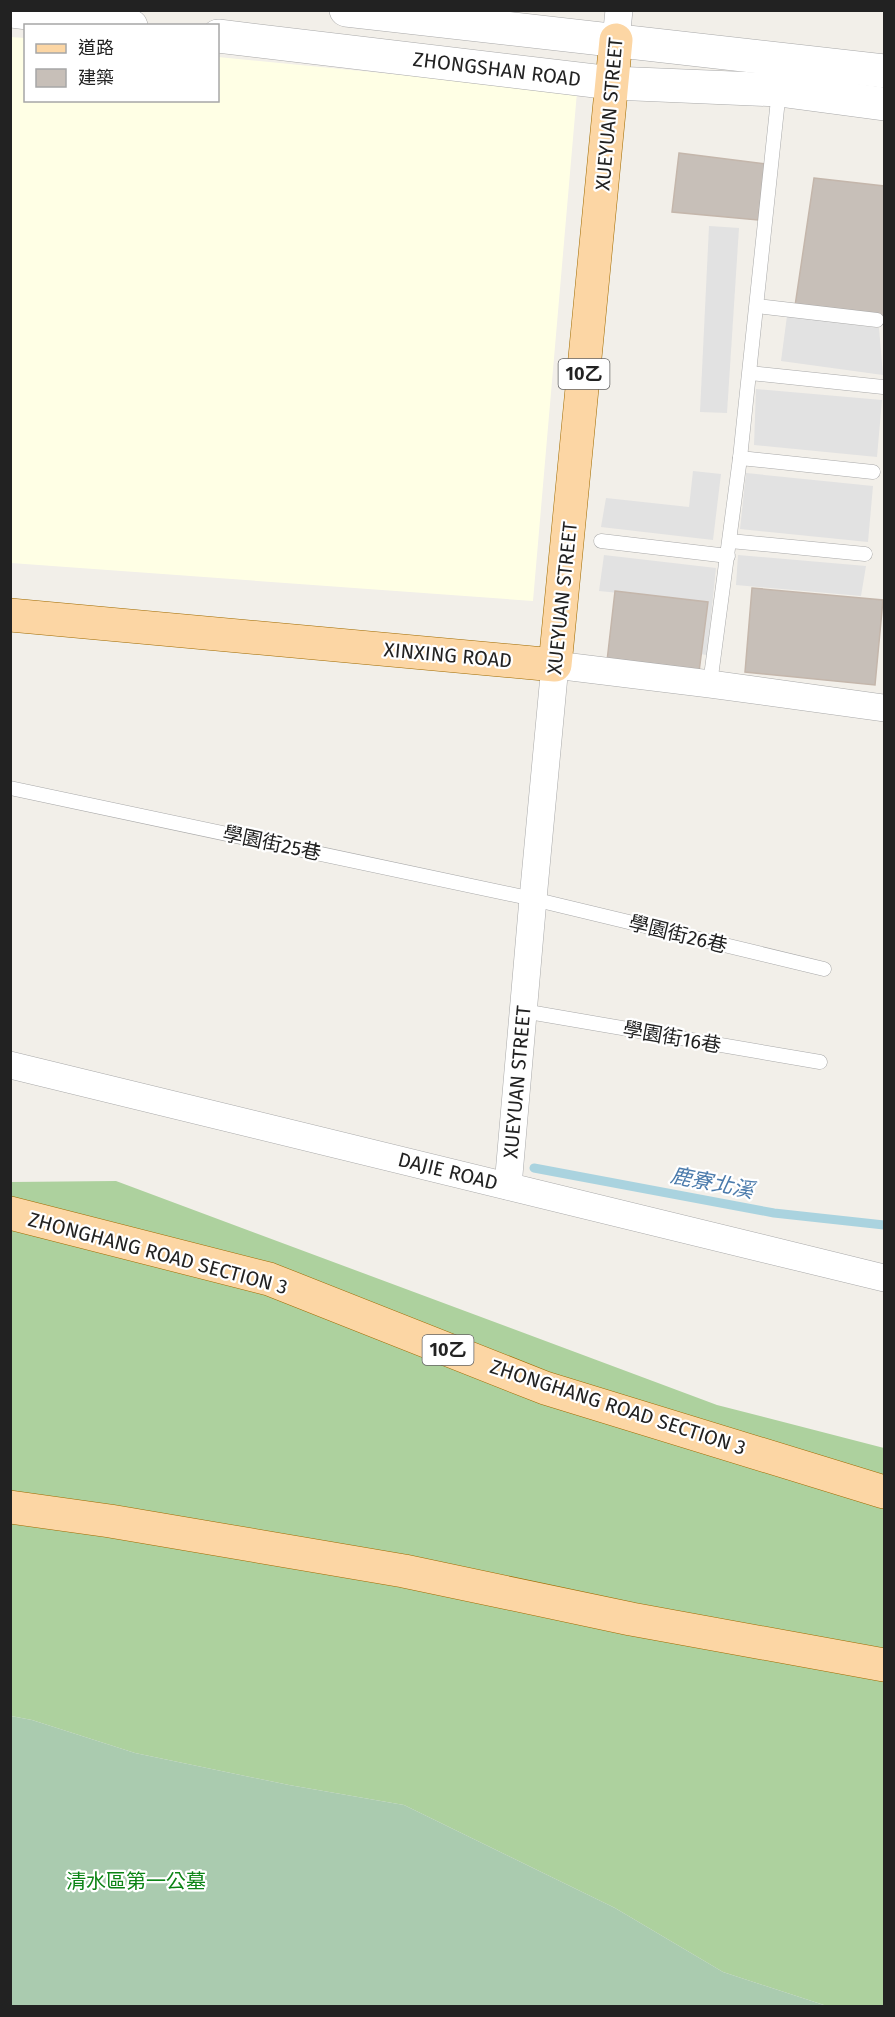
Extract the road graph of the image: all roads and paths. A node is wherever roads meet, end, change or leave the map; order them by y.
1 (346, 10) edge
2 (10, 11) edge
3 (115, 24) edge
4 (617, 25) edge
5 (219, 36) edge
6 (885, 70) edge
7 (612, 83) junction
8 (779, 90) junction
9 (885, 104) edge
10 (757, 306) junction
11 (877, 320) dead end
12 (750, 373) junction
13 (883, 387) dead end
14 (740, 458) junction
15 (873, 472) dead end
16 (602, 541) dead end
17 (730, 541) junction
18 (865, 554) dead end
19 (728, 556) junction
20 (10, 615) edge
21 (555, 665) junction
22 (710, 684) junction
23 (885, 708) edge
24 (10, 788) edge
25 (533, 899) junction
26 (824, 969) dead end
27 (523, 1011) junction
28 (820, 1062) dead end
29 (10, 1065) edge
30 (508, 1186) junction
31 (10, 1213) edge
32 (885, 1278) edge
33 (885, 1492) edge
34 (10, 1507) edge
35 (885, 1665) edge

1 - 4 street, ZHONGSHAN ROAD
2 - 3 street
4 - 6 street, ZHONGSHAN ROAD
4 - 7 main road, XUEYUAN STREET / 10乙
5 - 7 street, ZHONGSHAN ROAD
7 - 8 street, ZHONGSHAN ROAD
7 - 21 main road, XUEYUAN STREET / 10乙
8 - 9 street, ZHONGSHAN ROAD
8 - 10 lane
10 - 11 lane
10 - 12 lane
12 - 13 lane
12 - 14 lane
14 - 15 lane
14 - 17 lane
16 - 19 lane
17 - 18 lane
17 - 19 lane
19 - 22 lane
20 - 21 main road, XINXING ROAD
21 - 22 street, XINXING ROAD
21 - 25 street, XUEYUAN STREET
22 - 23 street, XINXING ROAD
24 - 25 lane, 學園街25巷
25 - 26 lane, 學園街26巷
25 - 27 street, XUEYUAN STREET
27 - 28 lane, 學園街16巷
27 - 30 street, XUEYUAN STREET
29 - 30 street, DAJIE ROAD
30 - 32 street, DAJIE ROAD
31 - 33 main road, ZHONGHANG ROAD SECTION 3 / 10乙
34 - 35 main road

